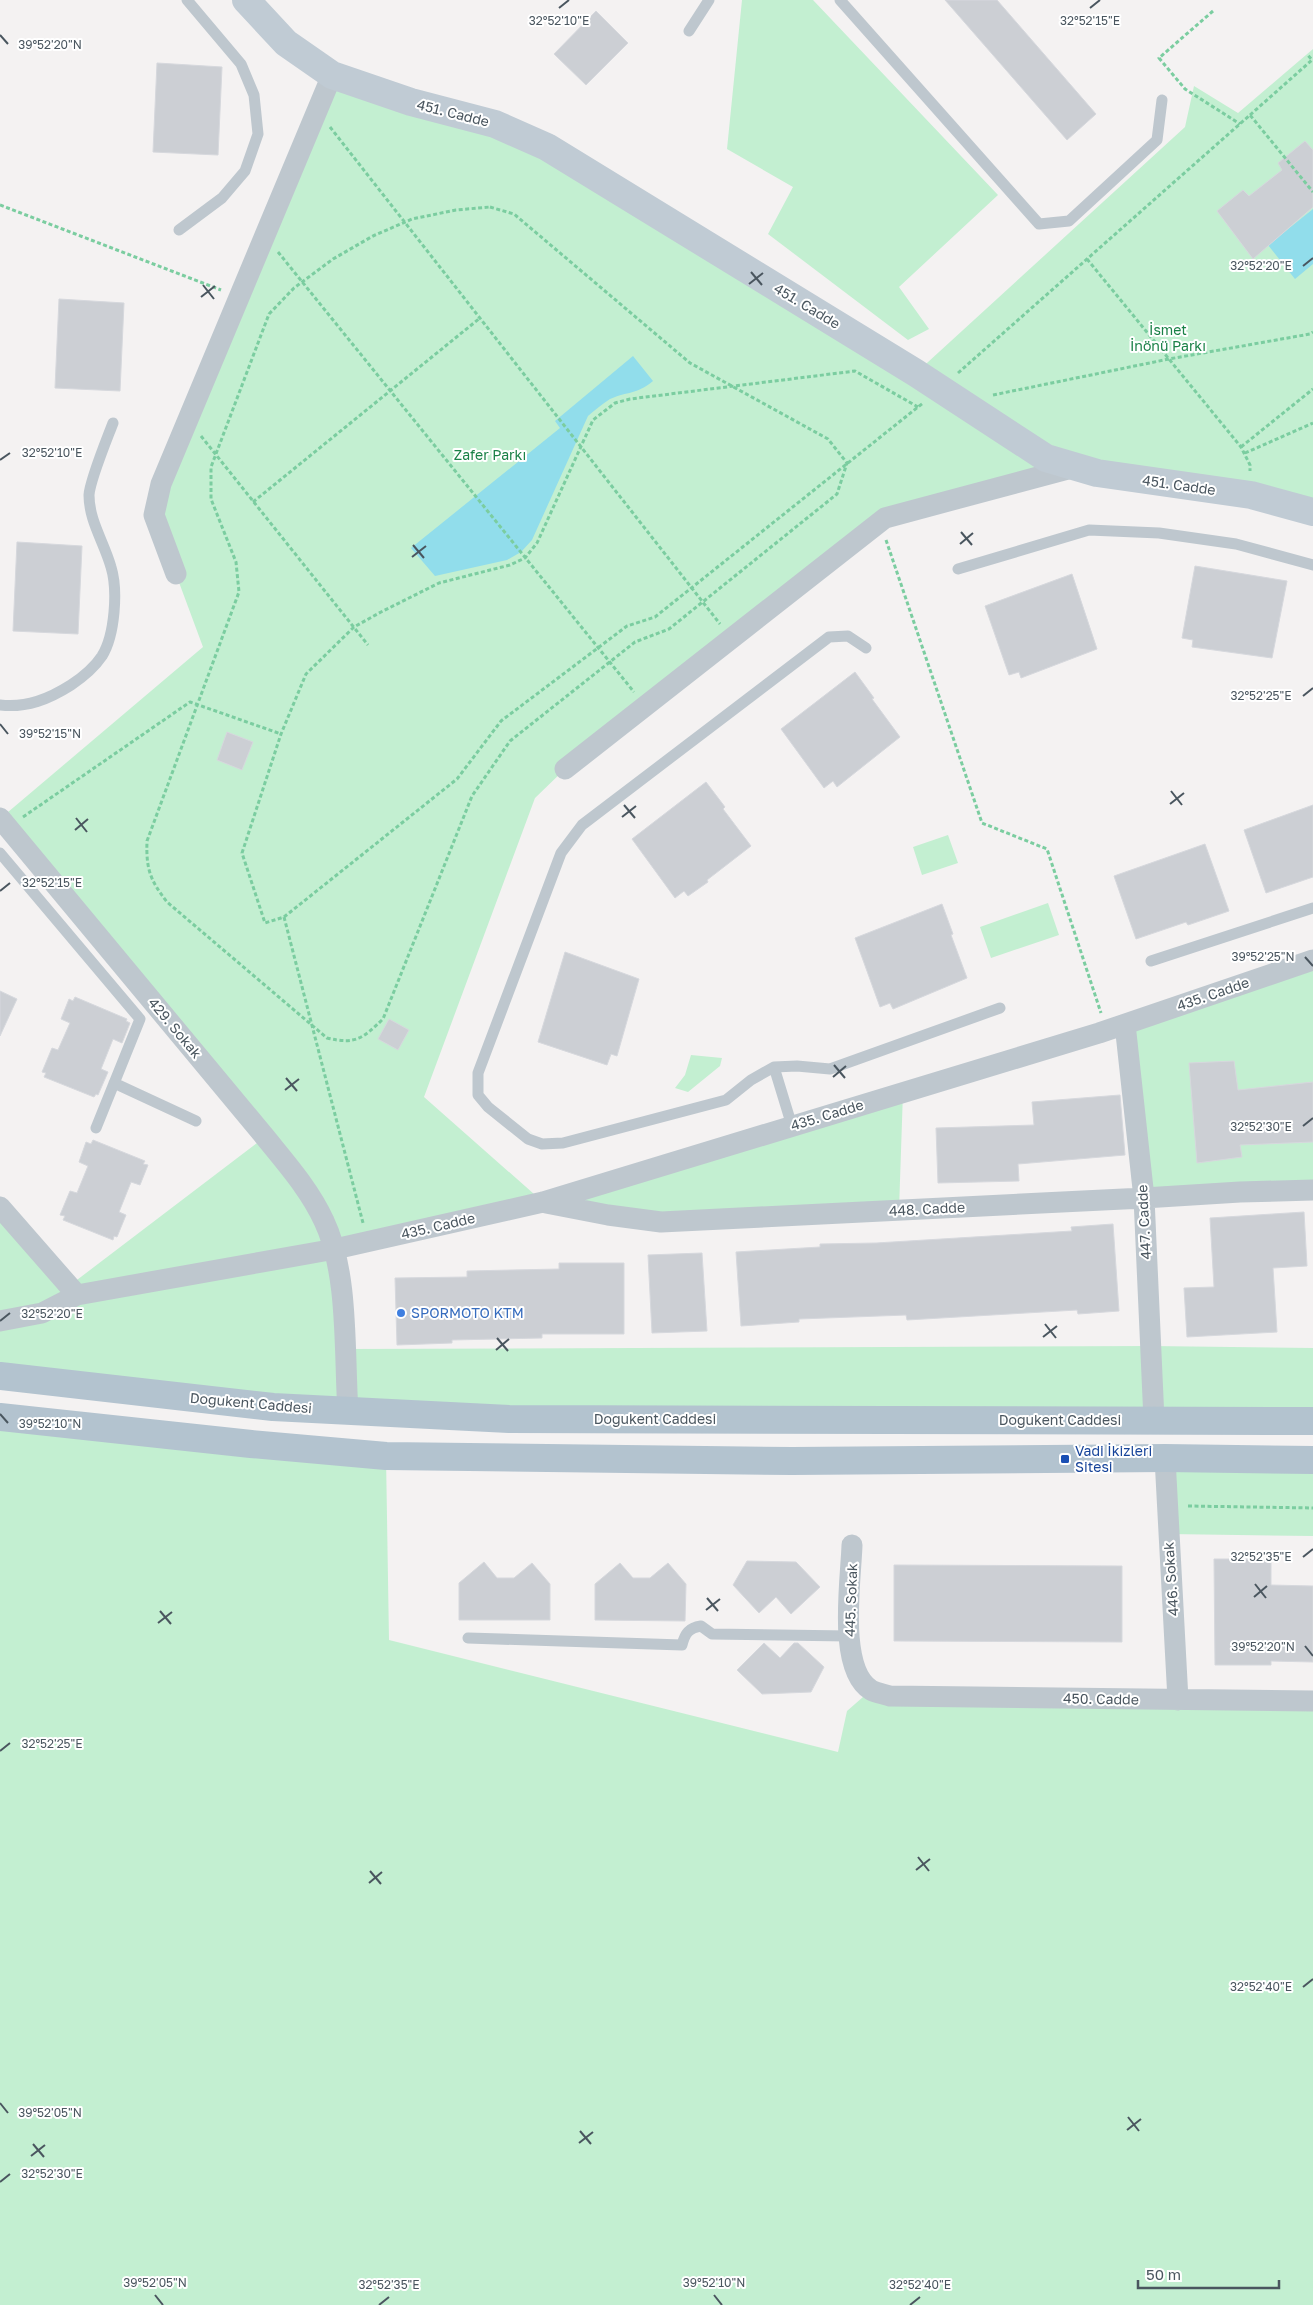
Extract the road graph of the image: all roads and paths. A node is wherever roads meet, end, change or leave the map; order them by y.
1 (187, 0) edge
2 (246, 0) edge
3 (709, 0) edge
4 (840, 0) edge
5 (1213, 11) dead end
6 (689, 32) dead end
7 (1307, 54) dead end
8 (1312, 60) edge
9 (332, 75) junction
10 (1162, 100) dead end
11 (318, 111) junction
12 (1250, 115) junction
13 (1240, 124) junction
14 (1313, 192) edge
15 (0, 205) edge
16 (405, 222) junction
17 (179, 230) dead end
18 (265, 236) junction
19 (1087, 259) junction
20 (302, 282) junction
21 (239, 297) junction
22 (480, 318) junction
23 (1313, 332) edge
24 (1169, 359) junction
25 (731, 386) junction
26 (1313, 389) edge
27 (390, 391) junction
28 (951, 396) junction
29 (918, 407) junction
30 (188, 420) junction
31 (113, 422) dead end
32 (1313, 423) edge
33 (581, 447) junction
34 (1245, 453) dead end
35 (216, 455) junction
36 (847, 463) junction
37 (1075, 467) junction
38 (253, 502) junction
39 (1313, 512) edge
40 (880, 523) junction
41 (524, 557) junction
42 (1313, 565) edge
43 (958, 569) dead end
44 (176, 574) dead end
45 (691, 588) junction
46 (703, 602) junction
47 (354, 627) junction
48 (732, 639) junction
49 (368, 645) dead end
50 (598, 648) junction
51 (866, 648) dead end
52 (609, 662) junction
53 (197, 704) junction
54 (0, 705) edge
55 (645, 706) junction
56 (281, 734) junction
57 (565, 769) dead end
58 (4, 822) edge
59 (0, 853) edge
60 (1313, 908) edge
61 (284, 916) junction
62 (85, 921) junction
63 (68, 934) junction
64 (1313, 960) edge
65 (1151, 961) dead end
66 (1000, 1008) dead end
67 (312, 1025) junction
68 (1115, 1027) junction
69 (774, 1068) junction
70 (114, 1083) junction
71 (196, 1121) dead end
72 (792, 1126) junction
73 (96, 1128) dead end
74 (1313, 1190) edge
75 (1144, 1198) junction
76 (543, 1202) junction
77 (0, 1208) edge
78 (368, 1242) junction
79 (334, 1249) junction
80 (77, 1296) junction
81 (0, 1322) edge
82 (0, 1376) edge
83 (348, 1412) junction
84 (0, 1417) edge
85 (1154, 1420) junction
86 (1313, 1421) edge
87 (1165, 1458) junction
88 (1313, 1460) edge
89 (1167, 1506) junction
90 (1313, 1508) edge
91 (852, 1545) dead end
92 (848, 1636) junction
93 (468, 1638) dead end
94 (890, 1696) joint
95 (1178, 1700) junction
96 (1313, 1701) edge

1 - 17 lane
2 - 9 street, 451. Cadde
3 - 6 lane
4 - 10 lane
5 - 13 path
7 - 8 path
8 - 12 path
9 - 11 street
9 - 28 street, 451. Cadde
11 - 16 path
11 - 18 street
12 - 13 path
12 - 14 path
13 - 19 path
15 - 21 path
16 - 20 path
16 - 22 path
16 - 25 path
18 - 20 path
18 - 21 street
19 - 24 path
19 - 28 path
20 - 27 path
20 - 35 path
21 - 30 street
22 - 27 path
22 - 33 path
23 - 24 path
24 - 26 path
24 - 28 path
25 - 29 path
25 - 33 path
25 - 36 path
27 - 38 path
27 - 41 path
28 - 29 path
28 - 37 street, 451. Cadde
29 - 36 path
30 - 35 path
30 - 44 street
31 - 54 lane
32 - 34 path
33 - 41 path
33 - 45 path
35 - 38 path
35 - 53 path
36 - 45 path
36 - 46 path
37 - 39 street, 451. Cadde
37 - 40 street
38 - 47 path
40 - 48 street
40 - 68 path
41 - 47 path
41 - 50 path
42 - 43 lane
45 - 46 path
45 - 50 path
46 - 48 path
46 - 52 path
47 - 49 path
47 - 56 path
48 - 55 street
50 - 52 path
50 - 61 path
51 - 69 lane
52 - 55 path
52 - 67 path
53 - 56 path
53 - 58 path
53 - 67 path
55 - 57 street
56 - 61 path
58 - 62 street, 429. Sokak
59 - 63 lane
60 - 65 lane
61 - 67 path
62 - 63 lane
62 - 79 street, 429. Sokak
63 - 70 lane
64 - 68 street, 435. Cadde
66 - 69 lane
67 - 78 path
68 - 72 street, 435. Cadde
68 - 75 street, 447. Cadde
69 - 72 lane
70 - 71 lane
70 - 73 lane
72 - 76 street, 435. Cadde
74 - 75 street, 448. Cadde
75 - 76 street, 448. Cadde
75 - 85 street, 447. Cadde
76 - 78 street, 435. Cadde
77 - 80 street
78 - 79 street, 435. Cadde
79 - 80 street, 435. Cadde
79 - 83 street, 429. Sokak
80 - 81 street, 435. Cadde
82 - 83 main road, Doğukent Caddesi
83 - 85 main road, Doğukent Caddesi
84 - 87 main road
85 - 86 main road, Doğukent Caddesi
87 - 88 main road
87 - 89 street, 446. Sokak
89 - 90 path
89 - 95 street, 446. Sokak
91 - 92 street, 445. Sokak
92 - 93 lane
92 - 94 street, 445. Sokak
94 - 95 street, 450. Cadde
95 - 96 street, 450. Cadde

